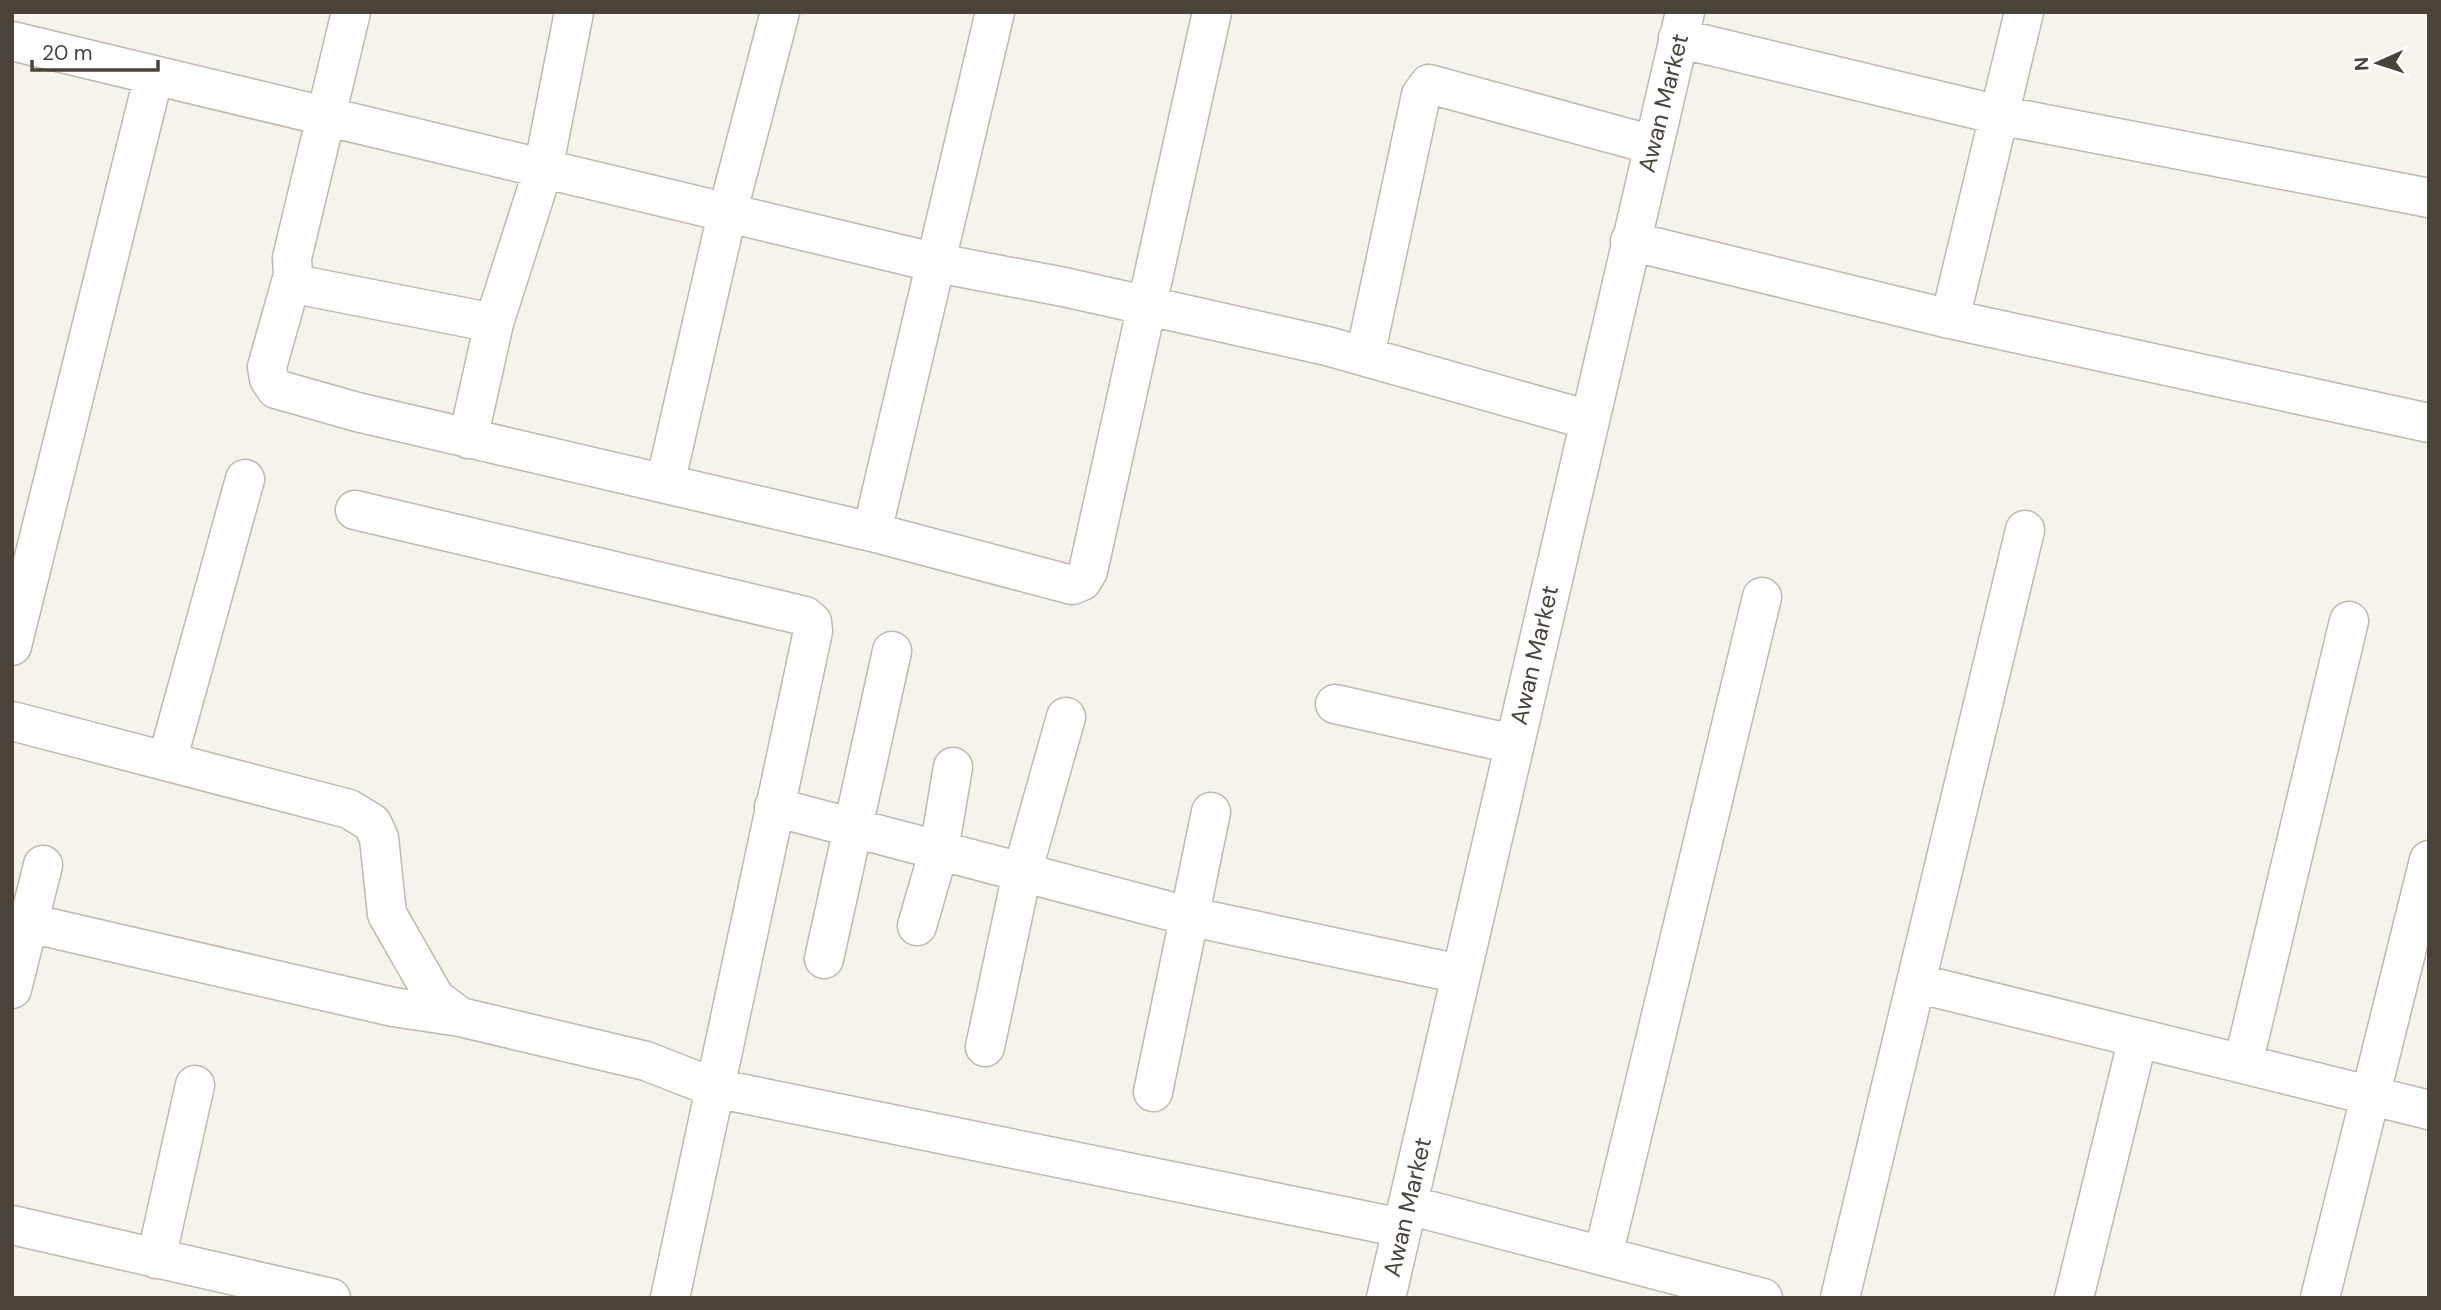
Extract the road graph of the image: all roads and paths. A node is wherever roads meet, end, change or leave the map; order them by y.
1 (351, 12) edge
2 (574, 12) edge
3 (780, 12) edge
4 (996, 12) edge
5 (1212, 12) edge
6 (2024, 12) edge
7 (1682, 25) edge
8 (12, 41) edge
9 (154, 75) junction
10 (1999, 115) junction
11 (328, 117) junction
12 (1653, 145) junction
13 (543, 170) junction
14 (2429, 198) edge
15 (727, 214) junction
16 (1630, 242) junction
17 (937, 263) junction
18 (293, 275) junction
19 (1147, 307) junction
20 (1950, 319) junction
21 (495, 323) junction
22 (1365, 356) junction
23 (1589, 420) junction
24 (2429, 423) edge
25 (468, 439) junction
26 (245, 479) dead end
27 (665, 484) junction
28 (355, 510) dead end
29 (2025, 530) dead end
30 (873, 532) junction
31 (1762, 597) dead end
32 (2349, 621) dead end
33 (12, 646) edge
34 (892, 651) dead end
35 (1335, 704) dead end
36 (1066, 717) dead end
37 (12, 721) edge
38 (1513, 744) junction
39 (167, 761) junction
40 (953, 767) dead end
41 (774, 807) junction
42 (1212, 812) dead end
43 (853, 828) junction
44 (939, 850) junction
45 (2429, 860) edge
46 (43, 865) dead end
47 (1022, 873) junction
48 (1192, 917) junction
49 (29, 923) junction
50 (917, 926) dead end
51 (824, 959) dead end
52 (1461, 974) junction
53 (1916, 983) junction
54 (12, 989) edge
55 (460, 1017) junction
56 (2138, 1038) junction
57 (985, 1047) dead end
58 (2243, 1063) junction
59 (195, 1084) dead end
60 (715, 1088) junction
61 (1153, 1092) dead end
62 (2369, 1095) junction
63 (2429, 1110) edge
64 (1405, 1216) junction
65 (12, 1224) edge
66 (1603, 1256) junction
67 (156, 1259) junction
68 (331, 1298) edge
69 (670, 1298) edge
70 (1386, 1298) edge
71 (1763, 1298) edge
72 (1840, 1298) edge
73 (2074, 1298) edge
74 (2320, 1298) edge

1 - 11 street
2 - 13 street
3 - 15 street
4 - 17 street
5 - 19 street
6 - 10 street
7 - 10 street
7 - 12 street, Awan Market
8 - 9 street
9 - 11 street
9 - 33 street
10 - 14 street
10 - 20 street
11 - 13 street
11 - 18 street
12 - 16 street, Awan Market
12 - 22 street
13 - 15 street
13 - 21 street
15 - 17 street
15 - 27 street
16 - 20 street
16 - 23 street, Awan Market
17 - 19 street
17 - 30 street
18 - 21 street
18 - 25 street
19 - 22 street
19 - 30 street
20 - 24 street
21 - 25 street
22 - 23 street
23 - 38 street, Awan Market
25 - 27 street
26 - 39 street
27 - 30 street
28 - 41 street
29 - 53 street
31 - 66 street
32 - 58 street
34 - 43 street
35 - 38 street
36 - 47 street
37 - 39 street
38 - 52 street, Awan Market
39 - 55 street
40 - 44 street
41 - 43 street
41 - 60 street
42 - 48 street
43 - 44 street
43 - 51 street
44 - 47 street
44 - 50 street
45 - 62 street
46 - 49 street
47 - 48 street
47 - 57 street
48 - 52 street
48 - 61 street
49 - 54 street
49 - 55 street
52 - 64 street, Awan Market
53 - 56 street
53 - 72 street
55 - 60 street
56 - 58 street
56 - 73 street
58 - 62 street
59 - 67 street
60 - 64 street
60 - 69 street
62 - 63 street
62 - 74 street
64 - 66 street
64 - 70 street, Awan Market
65 - 67 street
66 - 71 street
67 - 68 street

